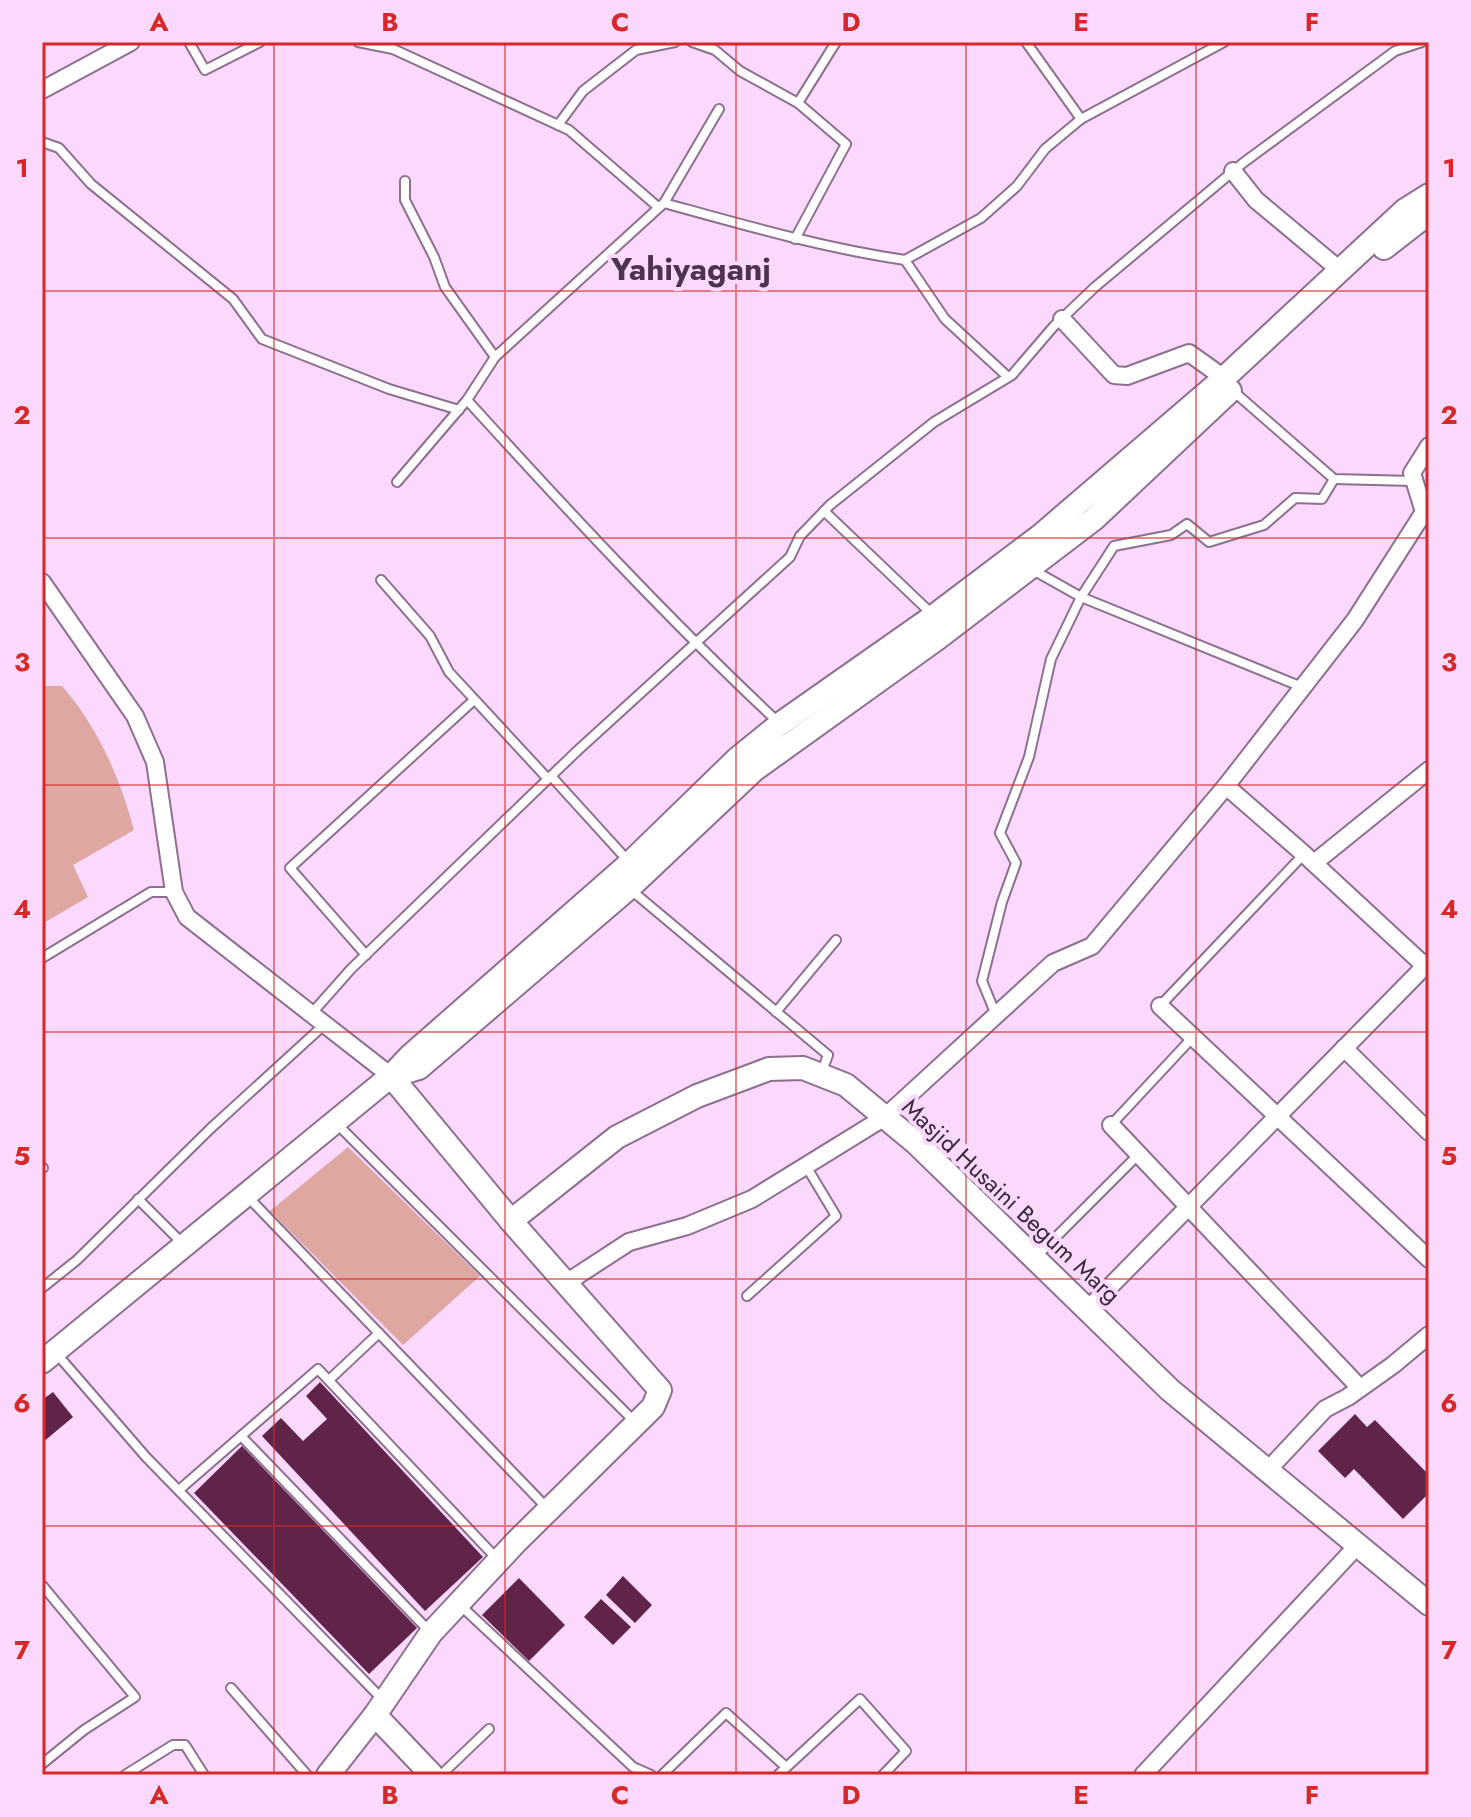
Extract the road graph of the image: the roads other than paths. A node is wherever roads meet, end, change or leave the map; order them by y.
1 (131, 42) edge
2 (189, 42) edge
3 (260, 42) edge
4 (358, 42) edge
5 (675, 42) edge
6 (692, 42) edge
7 (836, 42) edge
8 (1026, 42) edge
9 (1224, 42) edge
10 (1422, 42) edge
11 (42, 90) edge
12 (798, 103) junction
13 (719, 109) dead end
14 (1081, 119) junction
15 (558, 125) junction
16 (42, 142) edge
17 (1233, 171) junction
18 (405, 181) dead end
19 (1429, 195) edge
20 (661, 205) junction
21 (1429, 213) edge
22 (795, 239) junction
23 (905, 260) junction
24 (1341, 271) junction
25 (1062, 319) junction
26 (495, 357) junction
27 (1008, 377) junction
28 (1228, 384) junction
29 (467, 400) junction
30 (459, 410) junction
31 (1429, 446) edge
32 (1334, 479) junction
33 (1414, 481) junction
34 (397, 482) dead end
35 (824, 511) junction
36 (1426, 513) edge
37 (1030, 568) junction
38 (381, 580) dead end
39 (42, 582) edge
40 (1081, 597) junction
41 (934, 616) junction
42 (695, 644) junction
43 (1303, 688) junction
44 (474, 700) junction
45 (780, 724) junction
46 (1429, 770) edge
47 (550, 778) junction
48 (1226, 786) junction
49 (1309, 859) junction
50 (630, 863) junction
51 (629, 888) junction
52 (174, 892) junction
53 (836, 940) dead end
54 (366, 955) junction
55 (42, 958) edge
56 (1427, 964) edge
57 (1160, 1006) joint
58 (776, 1012) junction
59 (996, 1015) junction
60 (319, 1018) junction
61 (1193, 1037) junction
62 (1344, 1048) junction
63 (821, 1075) junction
64 (391, 1076) junction
65 (885, 1117) junction
66 (1278, 1117) junction
67 (336, 1123) junction
68 (1111, 1125) joint
69 (1429, 1132) edge
70 (1140, 1154) junction
71 (806, 1166) junction
72 (246, 1196) junction
73 (138, 1199) junction
74 (1188, 1207) junction
75 (511, 1221) junction
76 (185, 1246) junction
77 (1035, 1258) junction
78 (1429, 1259) edge
79 (566, 1283) junction
80 (42, 1288) edge
81 (747, 1296) dead end
82 (1088, 1309) junction
83 (379, 1333) junction
84 (1429, 1335) edge
85 (48, 1357) edge
86 (329, 1380) junction
87 (1360, 1388) junction
88 (636, 1423) junction
89 (241, 1436) junction
90 (1267, 1471) junction
91 (179, 1490) junction
92 (548, 1509) junction
93 (1357, 1546) junction
94 (499, 1560) junction
95 (42, 1585) edge
96 (459, 1604) junction
97 (1429, 1604) edge
98 (431, 1633) junction
99 (231, 1688) dead end
100 (380, 1708) junction
101 (489, 1729) dead end
102 (42, 1764) edge
103 (633, 1767) junction
104 (786, 1767) junction
105 (125, 1775) edge
106 (204, 1775) edge
107 (307, 1775) edge
108 (328, 1775) edge
109 (432, 1775) edge
110 (441, 1775) edge
111 (625, 1775) edge
112 (651, 1775) edge
113 (662, 1775) edge
114 (778, 1775) edge
115 (883, 1775) edge
116 (1143, 1775) edge

1 - 11 street
2 - 3 lane
4 - 15 lane
5 - 15 lane
6 - 12 lane
7 - 12 lane
8 - 14 lane
9 - 14 lane
10 - 17 lane
12 - 22 lane
13 - 20 lane
14 - 23 lane
15 - 20 lane
16 - 30 lane
17 - 24 street
17 - 25 lane
18 - 26 lane
19 - 24 street
20 - 22 lane
20 - 26 lane
21 - 28 street
22 - 23 lane
23 - 27 lane
24 - 28 street
25 - 27 lane
25 - 28 street
26 - 29 lane
27 - 35 lane
28 - 32 lane
28 - 37 street
28 - 41 street
29 - 30 lane
29 - 42 lane
30 - 34 lane
31 - 33 street
32 - 33 lane
32 - 40 lane
33 - 36 street
35 - 41 lane
35 - 42 lane
36 - 43 street
37 - 40 lane
37 - 51 street
38 - 44 lane
39 - 52 street
40 - 43 lane
40 - 59 lane
41 - 45 street
42 - 45 lane
42 - 47 lane
43 - 48 street
44 - 47 lane
44 - 54 lane
45 - 50 street
46 - 49 street
47 - 50 lane
47 - 54 lane
48 - 49 street
48 - 59 street
49 - 56 street
49 - 57 lane
50 - 64 street
51 - 58 lane
51 - 64 street
52 - 55 lane
52 - 60 street
53 - 58 lane
54 - 60 lane
56 - 62 street
57 - 61 street
58 - 63 lane
59 - 65 street
60 - 64 street
60 - 73 lane
61 - 66 street
61 - 68 lane
62 - 66 street
62 - 69 street
63 - 65 street, Masjid Husaini Begum Marg
63 - 75 street, Masjid Husaini Begum Marg
64 - 67 street
64 - 75 street
65 - 71 street
65 - 77 street, Masjid Husaini Begum Marg
66 - 74 street
66 - 78 street
67 - 72 street
67 - 88 lane
68 - 70 street
70 - 74 street
70 - 77 lane
71 - 79 street
71 - 81 lane
72 - 76 street
72 - 83 lane
73 - 76 lane
73 - 80 lane
74 - 82 street
74 - 87 street
75 - 79 street
76 - 85 street
77 - 82 street, Masjid Husaini Begum Marg
79 - 88 street
82 - 90 street, Masjid Husaini Begum Marg
83 - 86 lane
83 - 92 lane
84 - 87 street
85 - 91 lane
86 - 89 lane
86 - 94 lane
87 - 90 street
88 - 92 street
89 - 91 lane
89 - 98 lane
90 - 93 street, Masjid Husaini Begum Marg
91 - 100 lane
92 - 94 street
93 - 97 street, Masjid Husaini Begum Marg
93 - 116 street
94 - 96 street
95 - 102 lane
96 - 98 street
96 - 103 lane
98 - 100 street
99 - 107 lane
100 - 108 street
100 - 109 street
101 - 110 lane
103 - 111 lane
103 - 112 lane
104 - 113 lane
104 - 114 lane
104 - 115 lane
105 - 106 lane

